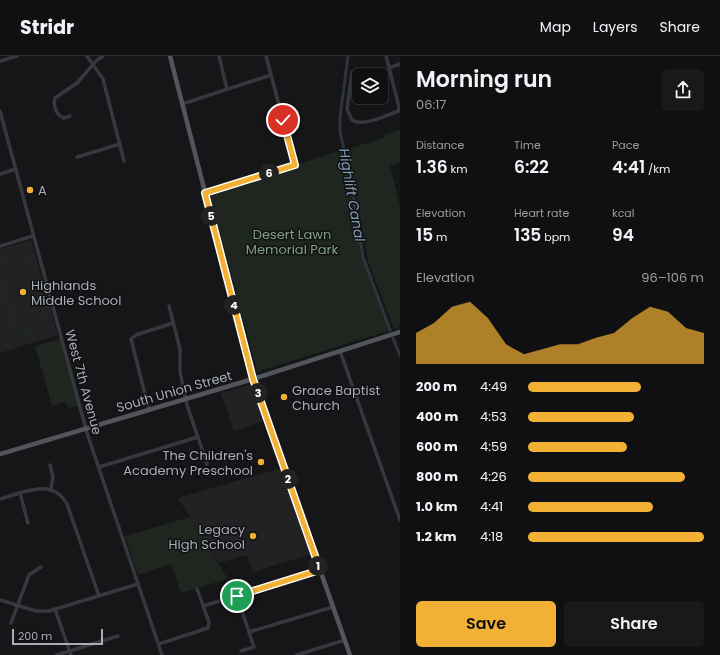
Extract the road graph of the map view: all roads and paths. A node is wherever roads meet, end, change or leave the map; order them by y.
1 (17, 56) edge
2 (87, 56) edge
3 (103, 56) edge
4 (170, 56) edge
5 (218, 56) edge
6 (266, 56) edge
7 (386, 56) edge
8 (0, 61) edge
9 (93, 64) junction
10 (400, 64) edge
11 (389, 68) junction
12 (352, 72) edge
13 (271, 75) junction
14 (227, 89) junction
15 (182, 104) junction
16 (400, 110) edge
17 (0, 111) edge
18 (70, 116) dead end
19 (120, 144) junction
20 (77, 157) dead end
21 (124, 161) dead end
22 (16, 169) junction
23 (0, 174) edge
24 (205, 193) junction
25 (33, 236) junction
26 (0, 246) edge
27 (169, 306) dead end
28 (173, 323) junction
29 (400, 332) edge
30 (340, 350) junction
31 (253, 379) junction
32 (186, 399) junction
33 (149, 410) junction
34 (86, 429) junction
35 (198, 437) junction
36 (0, 454) edge
37 (207, 464) dead end
38 (50, 465) dead end
39 (98, 467) junction
40 (50, 490) junction
41 (20, 493) junction
42 (0, 499) edge
43 (400, 520) edge
44 (28, 523) dead end
45 (41, 568) dead end
46 (320, 570) junction
47 (138, 584) junction
48 (197, 589) dead end
49 (99, 596) junction
50 (237, 596) junction
51 (0, 600) edge
52 (18, 605) junction
53 (203, 606) junction
54 (333, 607) junction
55 (55, 610) junction
56 (11, 623) dead end
57 (249, 632) junction
58 (118, 636) dead end
59 (345, 640) junction
60 (159, 644) junction
61 (241, 651) dead end
62 (70, 653) edge
63 (57, 655) edge
64 (162, 655) edge
65 (297, 655) edge
66 (350, 655) edge

1 - 8 street
2 - 9 street
3 - 9 street
4 - 15 main road
5 - 14 street
6 - 13 street
7 - 11 street
9 - 18 street
9 - 19 street
10 - 11 street
11 - 16 street
12 - 16 street
13 - 14 street
13 - 24 street
14 - 15 street
15 - 24 main road
17 - 22 street, West 7th Avenue
19 - 20 street
19 - 21 street
22 - 23 street
22 - 25 street, West 7th Avenue
24 - 31 main road
25 - 26 street
25 - 34 street, West 7th Avenue
27 - 28 street
28 - 32 street
28 - 33 street
29 - 30 main road, South Union Street
30 - 31 main road, South Union Street
30 - 43 street
31 - 32 main road, South Union Street
31 - 46 main road
32 - 33 main road, South Union Street
32 - 35 street
33 - 34 main road, South Union Street
34 - 36 main road, South Union Street
34 - 39 street, West 7th Avenue
35 - 37 street
35 - 39 street
38 - 40 street
39 - 47 street, West 7th Avenue
40 - 41 street
40 - 49 street
41 - 42 street
41 - 44 street
45 - 52 street
46 - 50 street
46 - 54 main road
47 - 49 street
47 - 60 street, West 7th Avenue
48 - 53 street
49 - 55 street
50 - 53 street
50 - 57 street
51 - 52 street
52 - 55 street
52 - 56 street
53 - 60 street
54 - 57 street
54 - 59 main road
55 - 62 street
57 - 61 street
58 - 62 street
59 - 65 street
59 - 66 main road
60 - 64 street, West 7th Avenue
62 - 63 street

